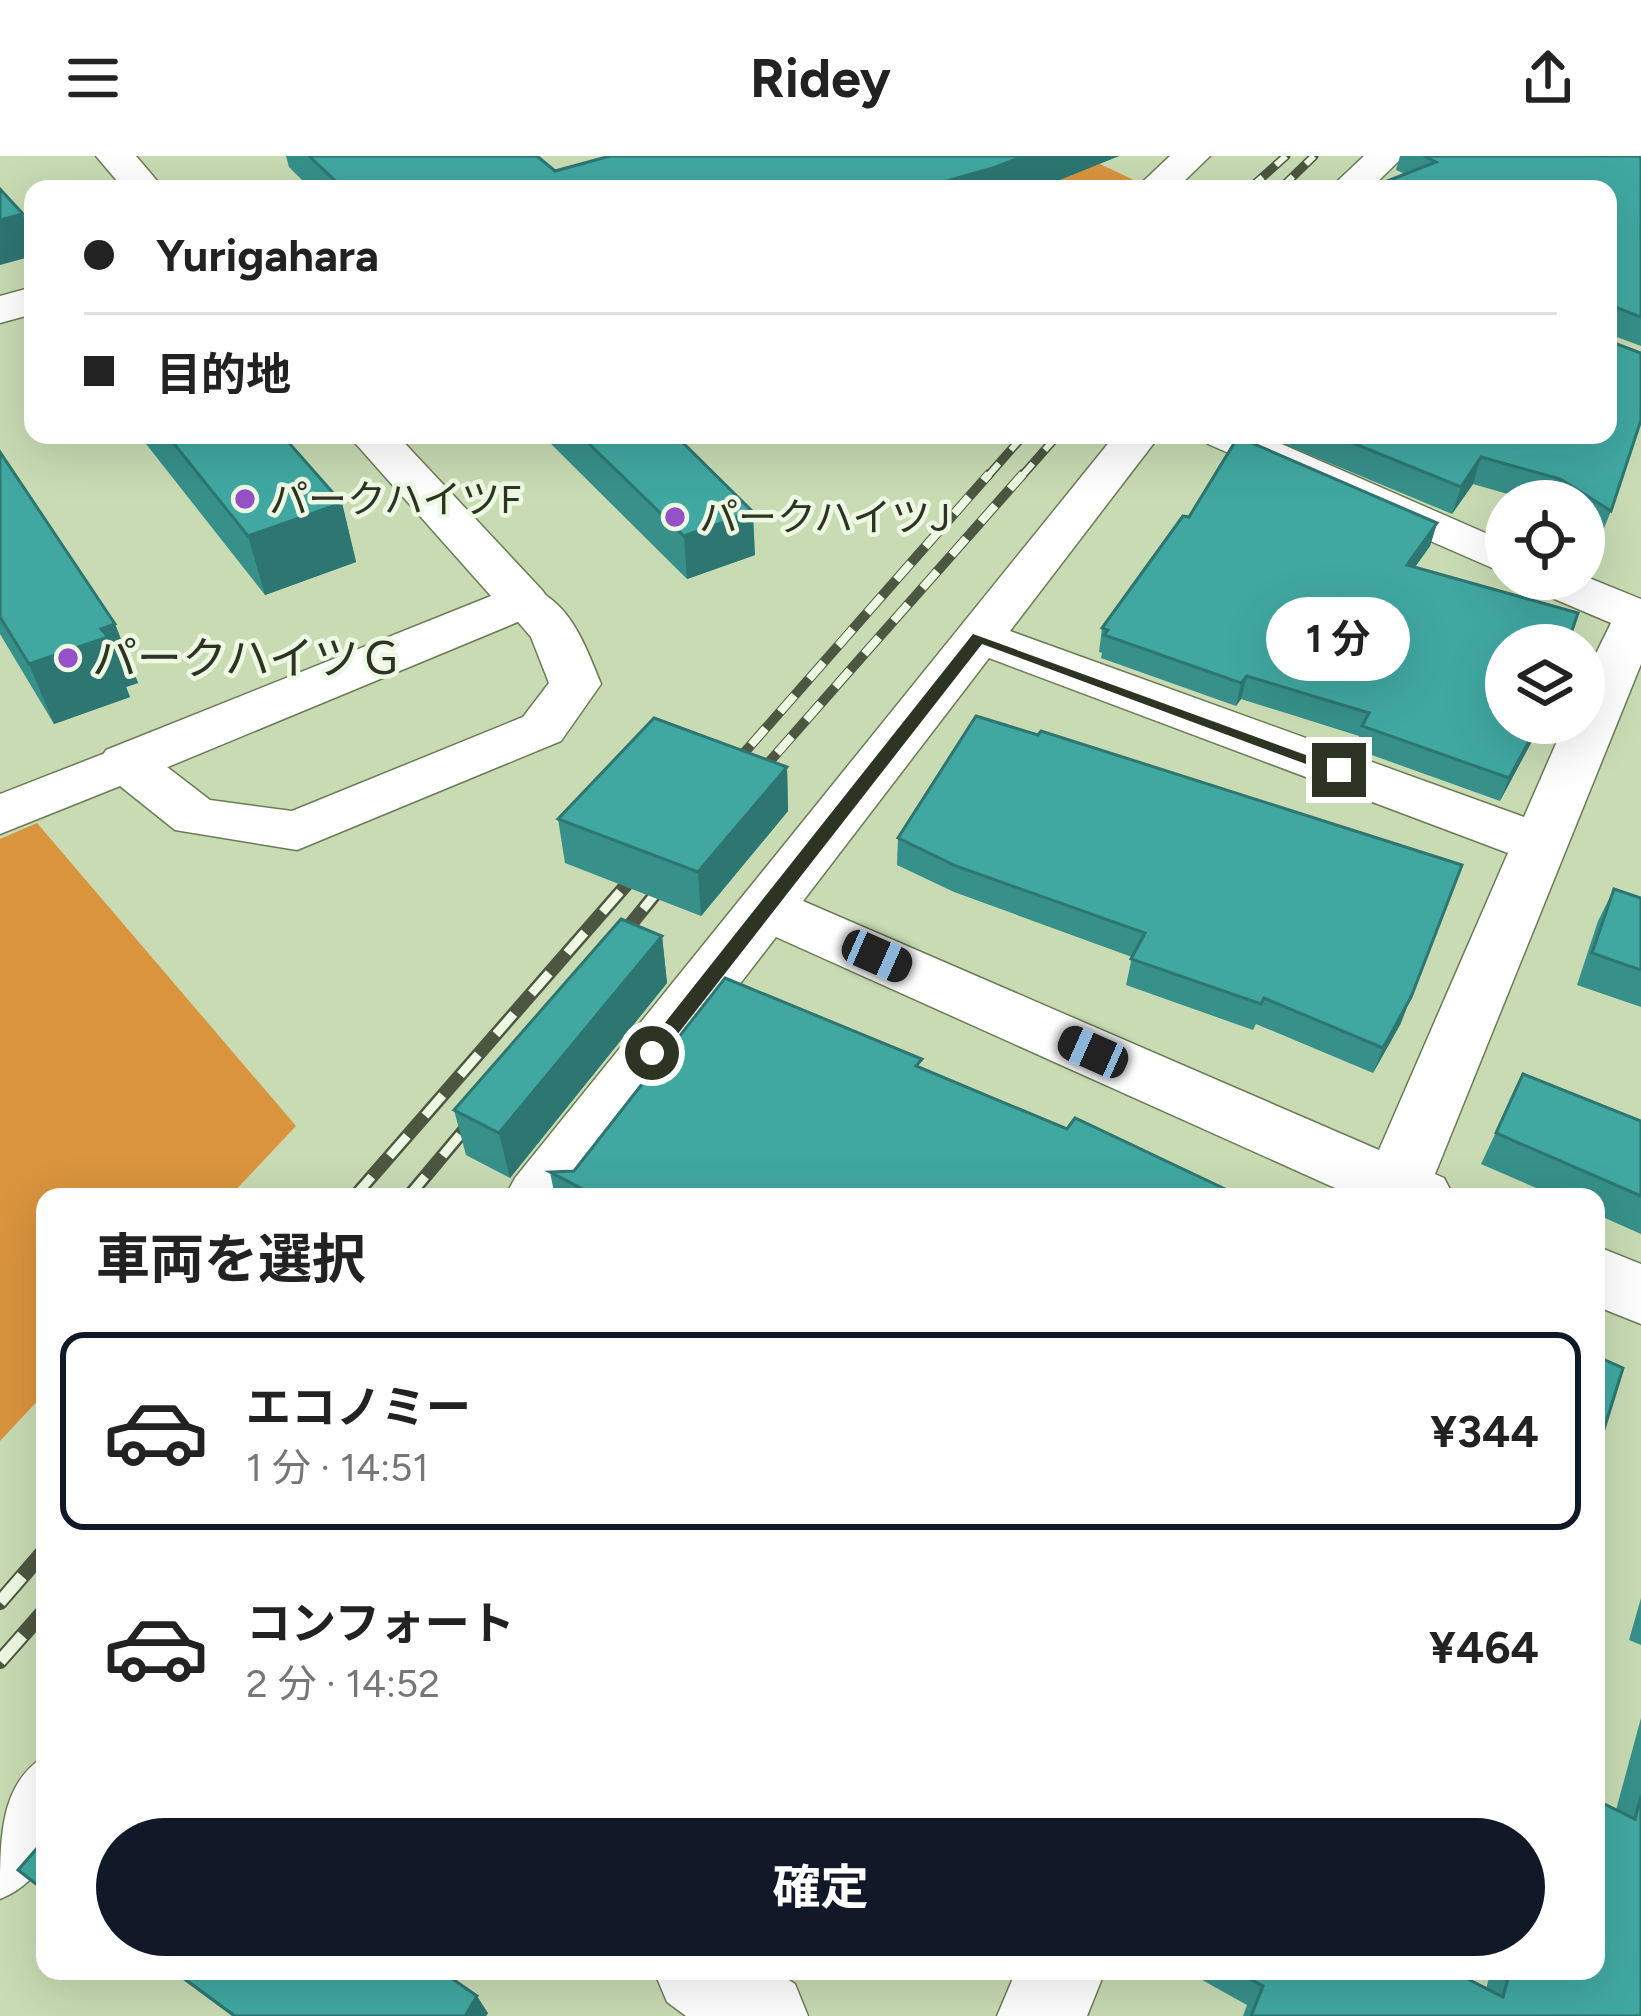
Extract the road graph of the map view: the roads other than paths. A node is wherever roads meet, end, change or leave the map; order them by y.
1 (115, 156) edge
2 (1386, 156) edge
3 (138, 180) edge
4 (1358, 180) edge
5 (379, 444) edge
6 (1131, 444) edge
7 (1244, 444) edge
8 (1485, 551) edge
9 (1600, 600) edge
10 (524, 601) junction
11 (1640, 616) edge
12 (979, 637) junction
13 (126, 763) junction
14 (0, 815) edge
15 (1542, 845) junction
16 (766, 909) junction
17 (545, 1188) edge
18 (1392, 1188) edge
19 (1405, 1188) edge
20 (1605, 1279) edge
21 (1641, 1295) edge
22 (36, 1810) edge
23 (0, 1856) edge
24 (711, 1980) edge
25 (1057, 1980) edge
26 (763, 2016) edge
27 (1042, 2016) edge

1 - 3 street
2 - 4 street
5 - 10 street
6 - 12 street
7 - 8 street
9 - 11 street
10 - 13 street
10 - 13 street
11 - 15 street
12 - 15 street
12 - 16 street
13 - 14 street
15 - 19 street
16 - 17 street
16 - 18 street
20 - 21 street
22 - 23 street
24 - 26 street
25 - 27 street

